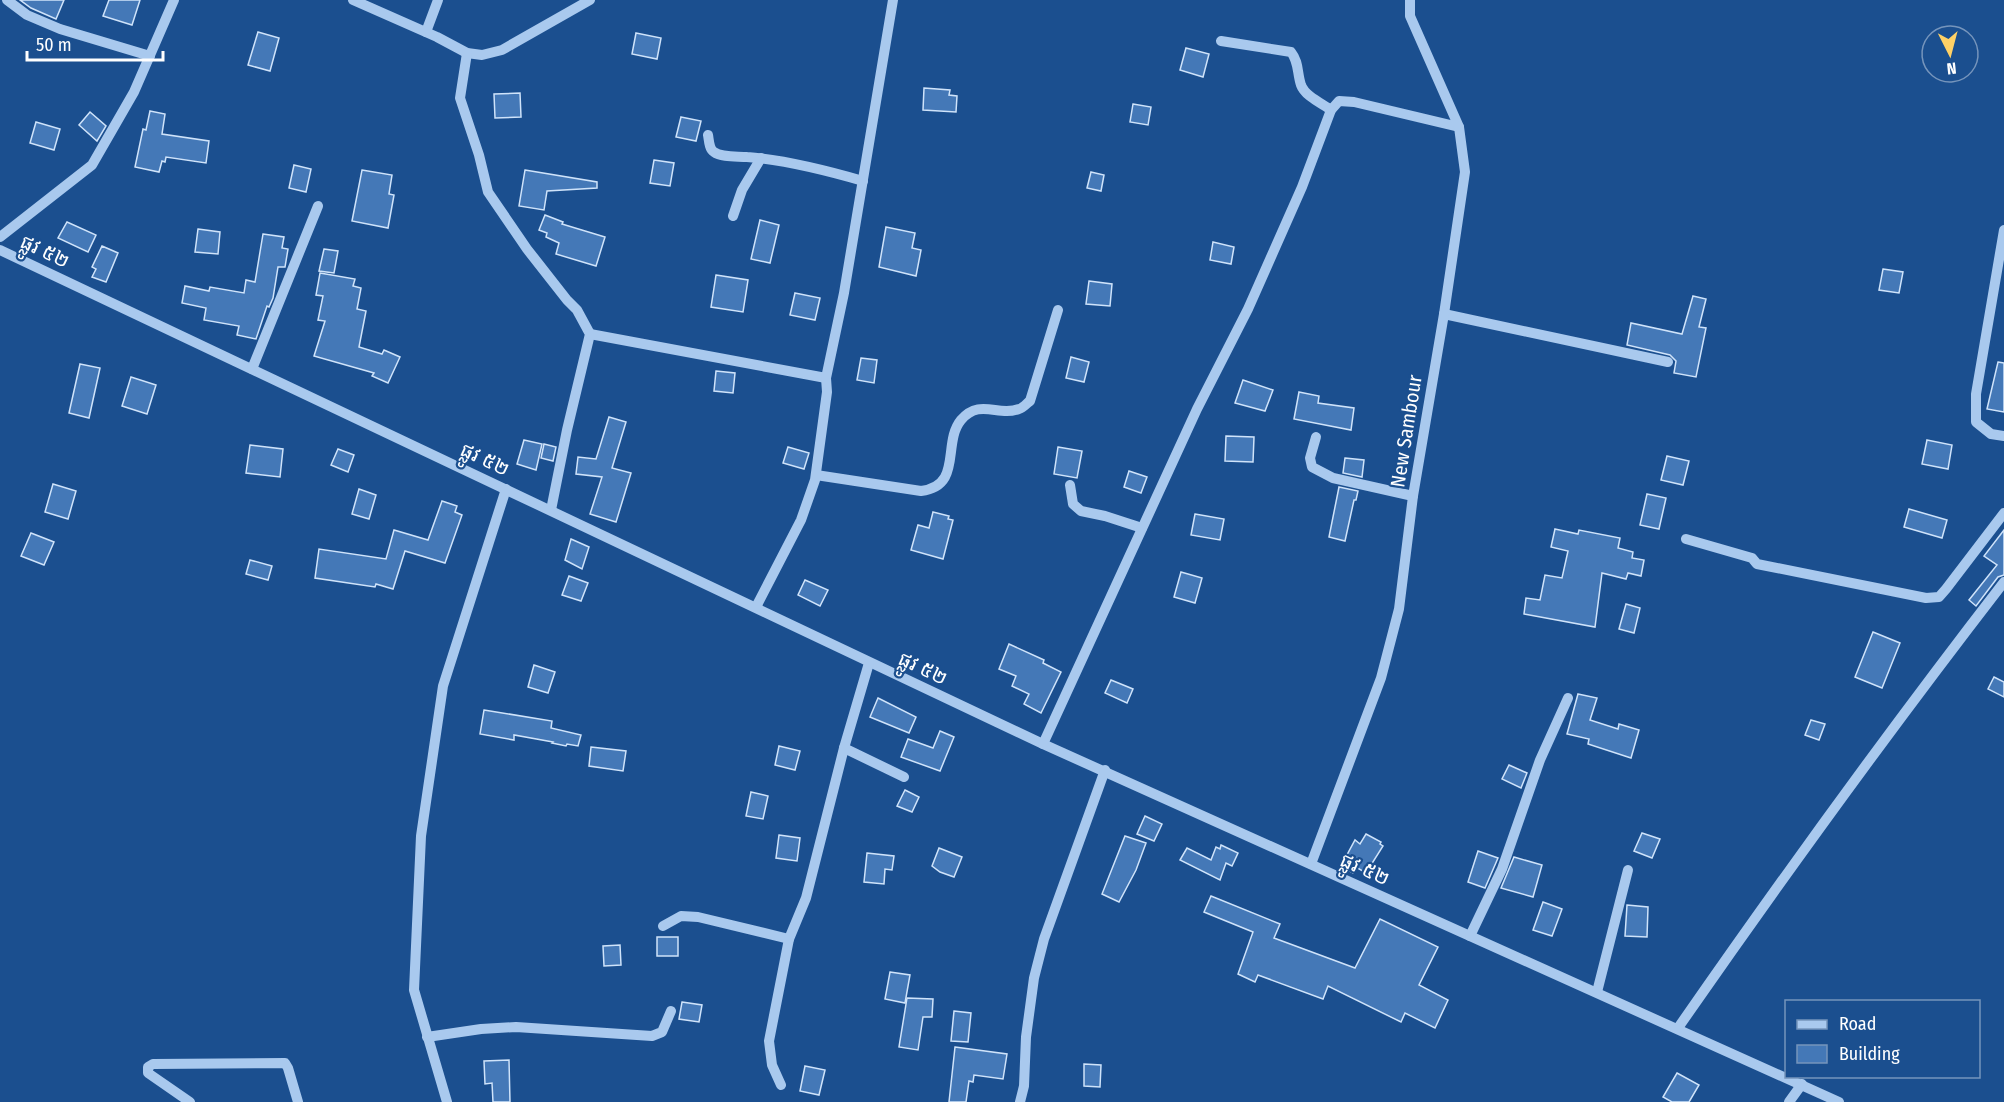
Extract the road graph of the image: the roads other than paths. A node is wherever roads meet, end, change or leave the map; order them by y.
1 (7, 0) edge
2 (174, 0) edge
3 (353, 0) edge
4 (438, 0) edge
5 (590, 0) edge
6 (893, 0) edge
7 (1410, 0) edge
8 (426, 32) junction
9 (1221, 41) dead end
10 (467, 53) junction
11 (150, 56) junction
12 (1331, 110) junction
13 (1459, 128) junction
14 (708, 135) dead end
15 (761, 158) junction
16 (862, 181) junction
17 (318, 206) dead end
18 (733, 216) dead end
19 (2004, 230) edge
20 (0, 237) edge
21 (0, 251) edge
22 (1058, 310) dead end
23 (1444, 314) junction
24 (590, 334) junction
25 (1668, 362) dead end
26 (252, 369) junction
27 (826, 378) junction
28 (2004, 436) edge
29 (1316, 437) dead end
30 (816, 475) junction
31 (1070, 485) dead end
32 (506, 489) junction
33 (1413, 496) junction
34 (551, 510) junction
35 (2004, 513) edge
36 (1142, 528) junction
37 (1686, 539) dead end
38 (2004, 582) edge
39 (756, 607) junction
40 (869, 663) junction
41 (1568, 698) dead end
42 (1043, 744) junction
43 (844, 748) junction
44 (1105, 770) junction
45 (904, 777) dead end
46 (1311, 864) junction
47 (1628, 870) dead end
48 (663, 926) dead end
49 (1470, 936) junction
50 (789, 939) junction
51 (1597, 992) junction
52 (671, 1011) dead end
53 (1677, 1028) junction
54 (428, 1037) junction
55 (1785, 1076) edge
56 (1789, 1078) edge
57 (1802, 1084) junction
58 (781, 1085) dead end
59 (190, 1102) edge
60 (298, 1102) edge
61 (447, 1102) edge
62 (1020, 1102) edge
63 (1790, 1102) edge
64 (1839, 1102) edge

1 - 11 street
2 - 11 street
3 - 8 street
4 - 8 street
5 - 10 street
6 - 16 street
7 - 13 street, New Sambour
8 - 10 street
9 - 12 street
10 - 24 street
11 - 20 street
12 - 13 street
12 - 36 street
13 - 23 street, New Sambour
14 - 15 street
15 - 16 street
15 - 18 street
16 - 27 street
17 - 26 street
19 - 28 street
21 - 26 street, ផ្លូវ ៥២
22 - 30 street
23 - 25 street
23 - 33 street, New Sambour
24 - 27 street
24 - 34 street
26 - 32 street, ផ្លូវ ៥២
27 - 30 street
29 - 33 street
30 - 39 street
31 - 36 street
32 - 34 street, ផ្លូវ ៥២
32 - 54 street
33 - 46 street, New Sambour
34 - 39 street, ផ្លូវ ៥២
35 - 37 street
36 - 42 street
38 - 53 street
39 - 40 street, ផ្លូវ ៥២
40 - 42 street, ផ្លូវ ៥២
40 - 43 street
41 - 49 street
42 - 44 street, ផ្លូវ ៥២
43 - 45 street
43 - 50 street
44 - 46 street, ផ្លូវ ៥២
44 - 62 street
46 - 49 street, ផ្លូវ ៥២
47 - 51 street
48 - 50 street
49 - 51 street, ផ្លូវ ៥២
50 - 58 street
51 - 53 street, ផ្លូវ ៥២
52 - 54 street
53 - 55 street, ផ្លូវ ៥២
54 - 61 street
56 - 57 street, ផ្លូវ ៥២
57 - 63 street
57 - 64 street, ផ្លូវ ៥២
59 - 60 street

